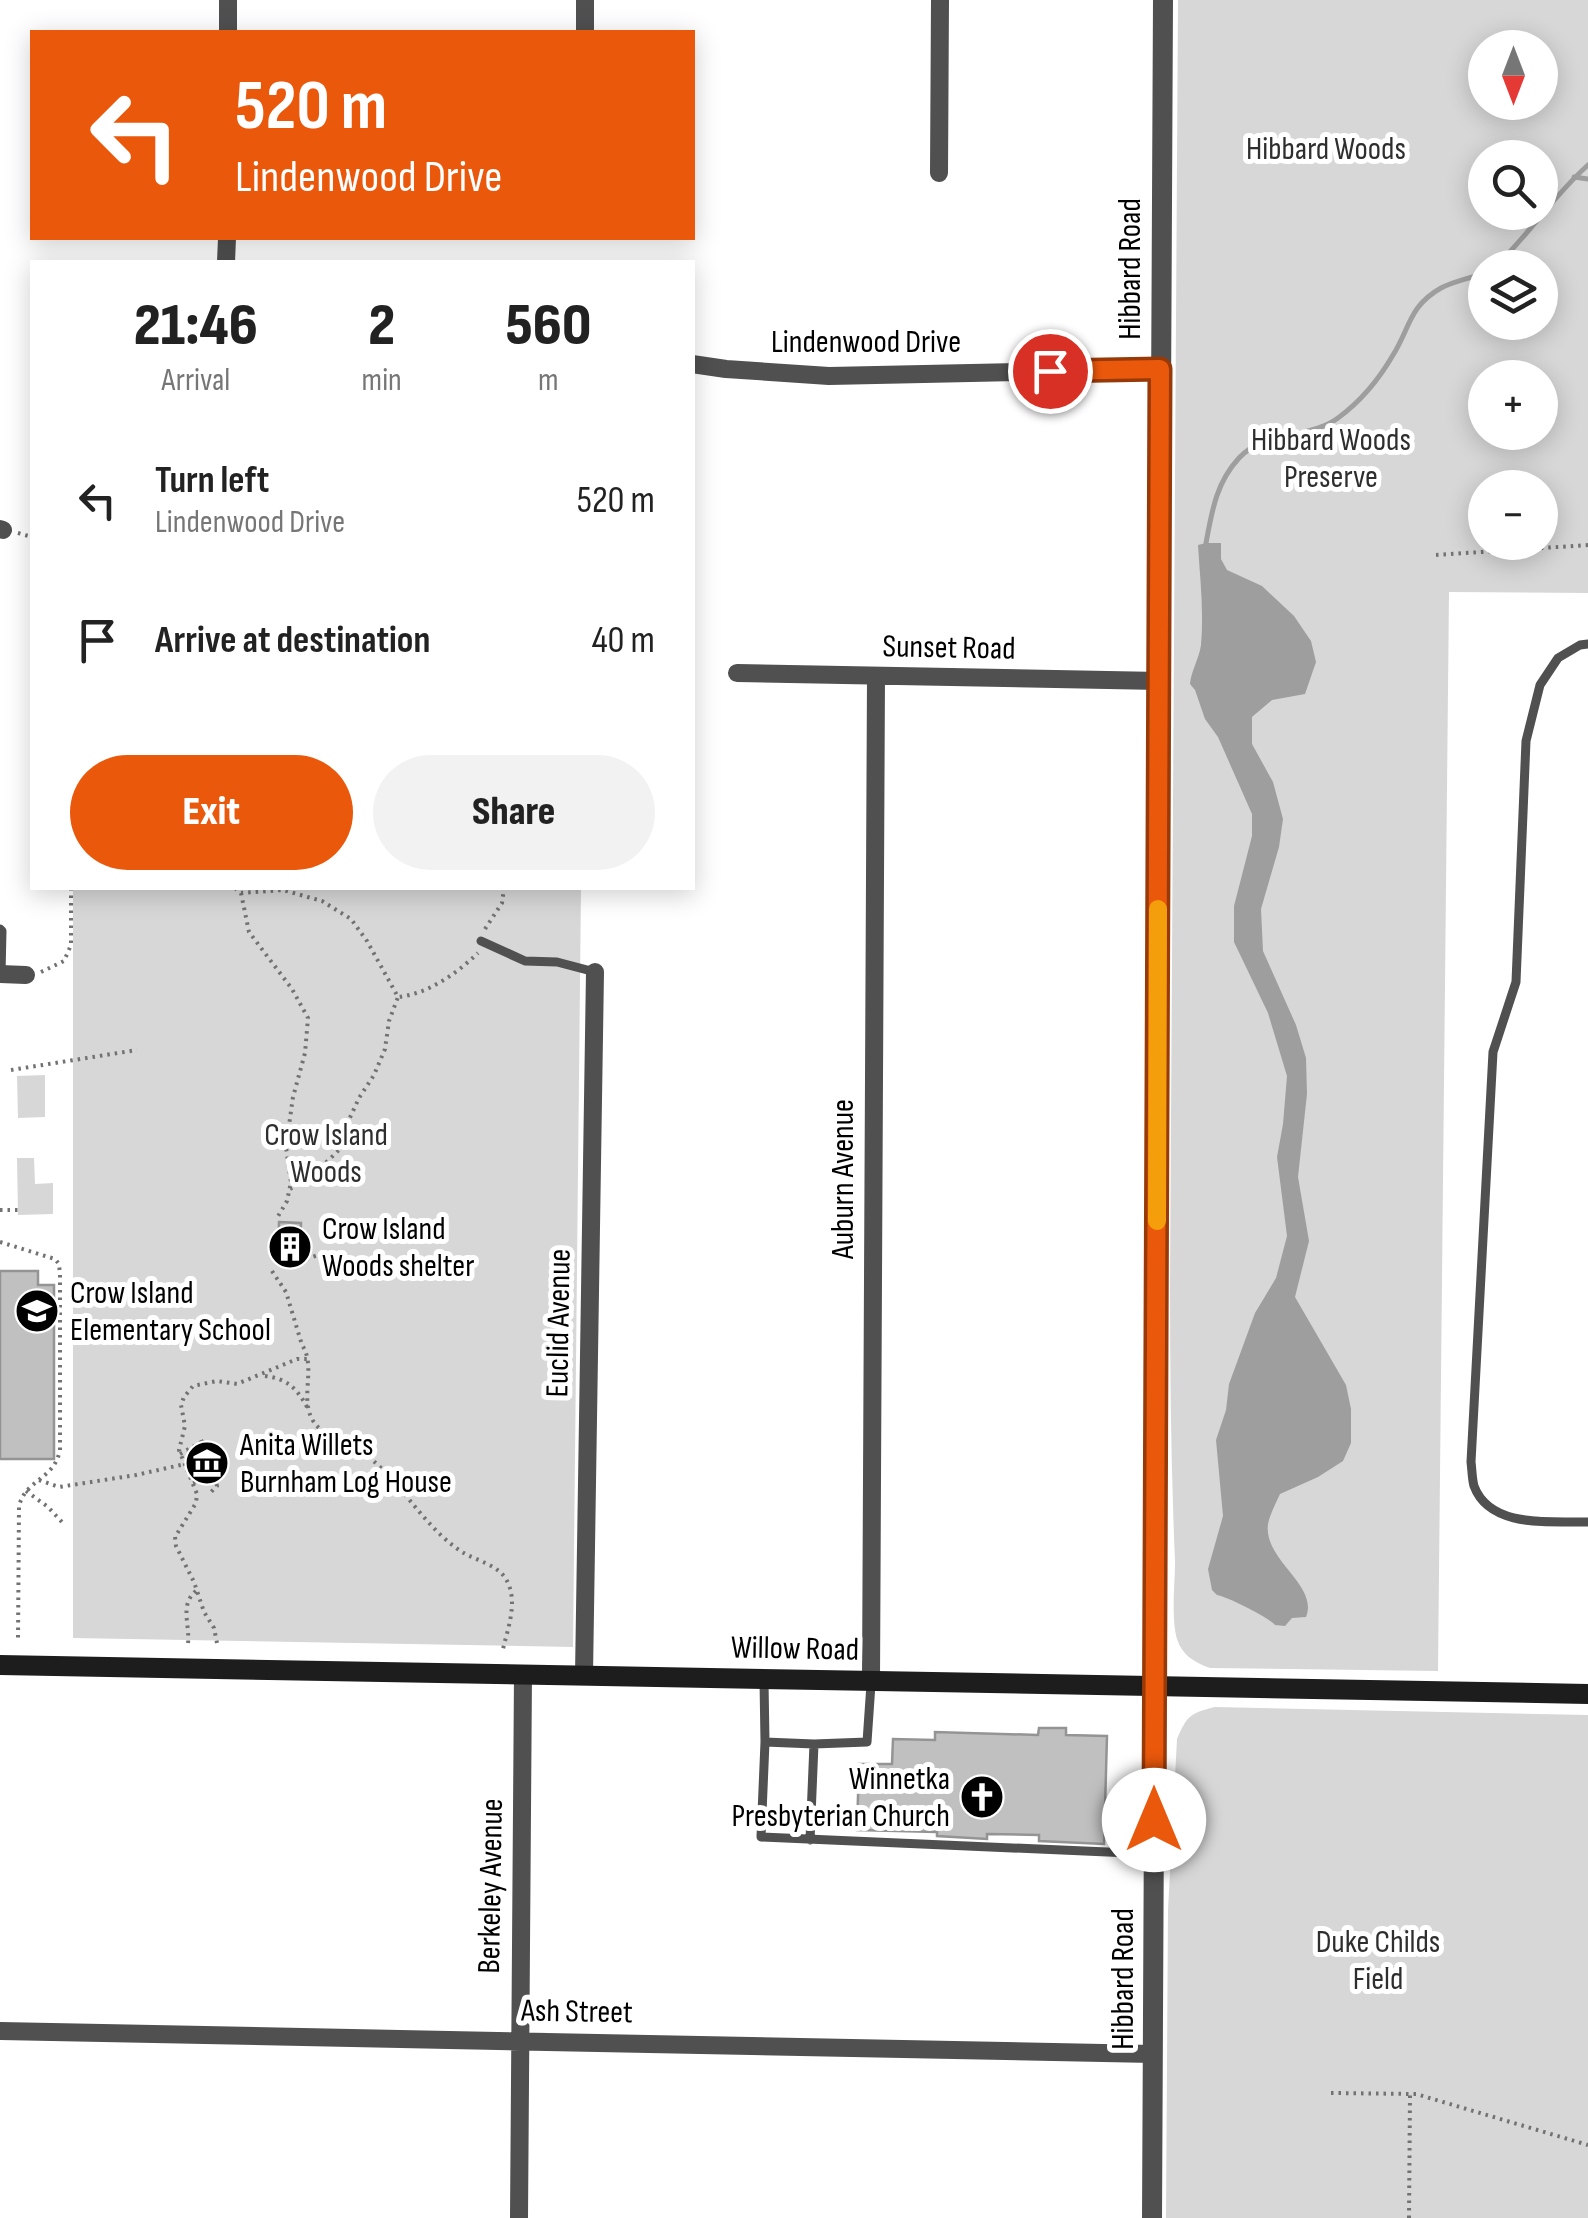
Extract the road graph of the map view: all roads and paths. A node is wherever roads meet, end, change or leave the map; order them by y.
1 (228, 0) edge
2 (585, 0) edge
3 (940, 0) edge
4 (1162, 0) edge
5 (228, 30) edge
6 (585, 30) edge
7 (939, 173) dead end
8 (695, 364) edge
9 (1160, 369) junction
10 (1588, 545) edge
11 (1436, 555) dead end
12 (1588, 644) edge
13 (738, 673) dead end
14 (876, 677) junction
15 (1160, 681) junction
16 (71, 890) edge
17 (237, 890) edge
18 (504, 890) edge
19 (241, 893) junction
20 (0, 928) edge
21 (481, 941) junction
22 (595, 972) joint
23 (0, 974) edge
24 (26, 975) joint
25 (398, 997) junction
26 (137, 1050) dead end
27 (11, 1070) dead end
28 (290, 1189) junction
29 (0, 1210) edge
30 (18, 1210) dead end
31 (277, 1218) dead end
32 (0, 1242) edge
33 (327, 1252) dead end
34 (277, 1264) dead end
35 (272, 1271) dead end
36 (309, 1359) junction
37 (260, 1376) junction
38 (308, 1410) junction
39 (196, 1446) dead end
40 (180, 1454) junction
41 (185, 1464) junction
42 (38, 1480) junction
43 (193, 1483) junction
44 (26, 1492) junction
45 (211, 1492) dead end
46 (62, 1522) dead end
47 (1588, 1522) edge
48 (197, 1590) junction
49 (18, 1641) dead end
50 (188, 1643) dead end
51 (216, 1643) dead end
52 (502, 1649) dead end
53 (0, 1665) edge
54 (523, 1674) junction
55 (584, 1675) junction
56 (764, 1678) junction
57 (871, 1680) junction
58 (1154, 1685) junction
59 (1588, 1694) edge
60 (765, 1742) junction
61 (814, 1744) junction
62 (810, 1840) junction
63 (1153, 1854) junction
64 (0, 2031) edge
65 (519, 2041) junction
66 (1152, 2054) junction
67 (1330, 2093) dead end
68 (1410, 2094) junction
69 (1588, 2145) edge
70 (519, 2218) edge
71 (1152, 2218) edge
72 (1409, 2218) edge

1 - 5 street
2 - 6 street
3 - 7 street
4 - 9 street, Hibbard Road
8 - 9 street, Lindenwood Drive
9 - 15 street, Hibbard Road
10 - 11 path
12 - 47 lane
13 - 14 street, Sunset Road
14 - 15 street, Sunset Road
14 - 57 street, Auburn Avenue
15 - 58 street, Hibbard Road
16 - 24 path
17 - 19 path
18 - 21 path
19 - 25 path
19 - 28 path
20 - 23 lane
21 - 22 lane
21 - 25 path
22 - 55 street, Euclid Avenue
23 - 24 street
25 - 28 path
26 - 27 path
28 - 31 path
29 - 30 path
32 - 42 path
33 - 34 path
35 - 36 path
36 - 37 path
36 - 38 path
37 - 38 path
37 - 40 path
38 - 52 path
39 - 40 path
40 - 41 path
41 - 42 path
41 - 43 path
42 - 44 path
43 - 45 path
43 - 48 path
44 - 46 path
44 - 49 path
48 - 50 path
48 - 51 path
53 - 54 main road, Willow Road
54 - 55 main road, Willow Road
54 - 65 street, Berkeley Avenue
55 - 56 main road, Willow Road
56 - 57 main road, Willow Road
56 - 60 lane
57 - 58 main road, Willow Road
57 - 61 lane
58 - 59 main road, Willow Road
58 - 63 street, Hibbard Road
60 - 61 lane
60 - 62 lane
61 - 62 lane
62 - 63 lane
63 - 66 street, Hibbard Road
64 - 65 street, Ash Street
65 - 66 street, Ash Street
65 - 70 street, Berkeley Avenue
66 - 71 street, Hibbard Road
67 - 68 path
68 - 69 path
68 - 72 path

